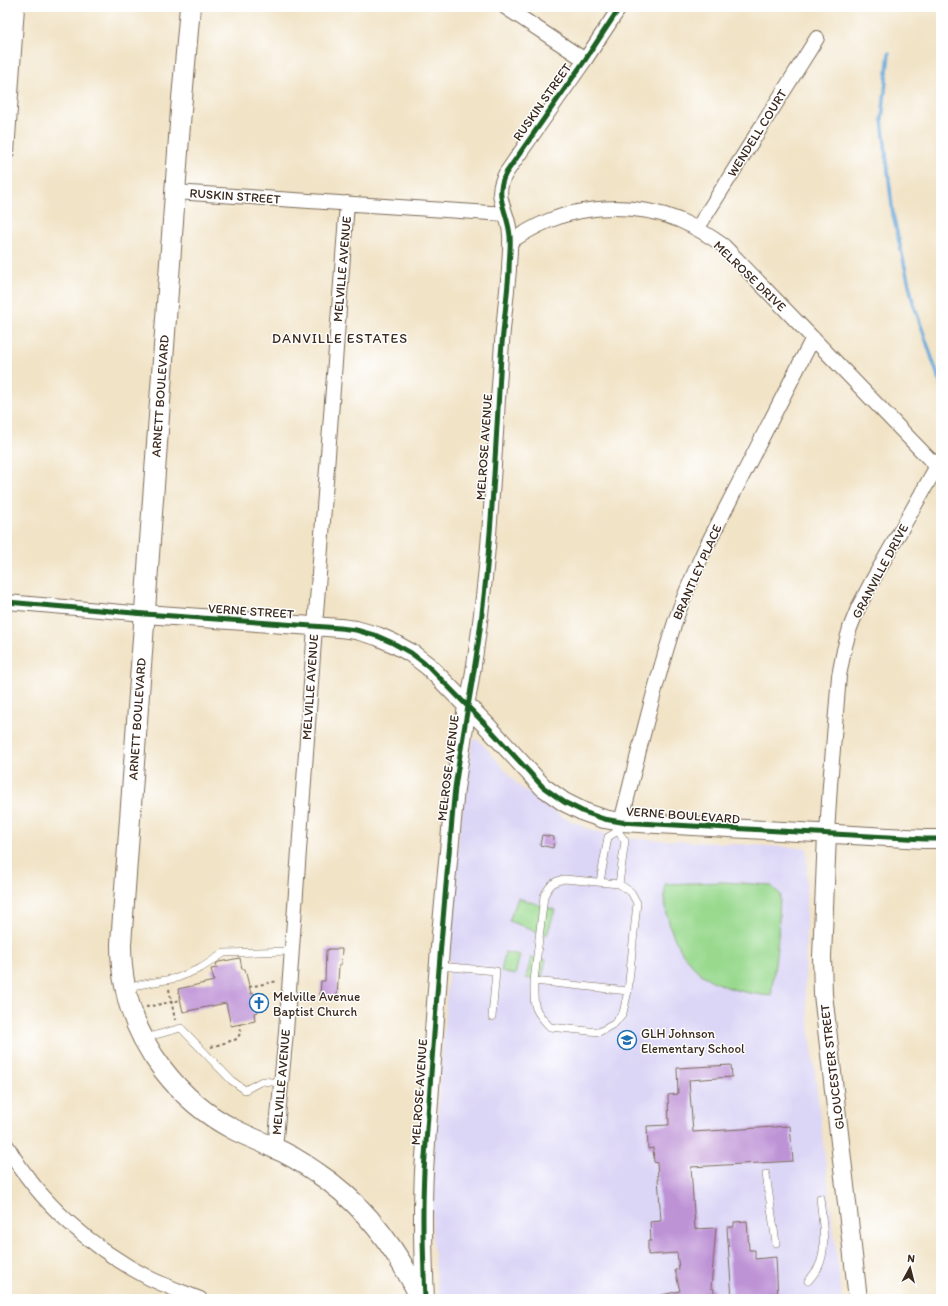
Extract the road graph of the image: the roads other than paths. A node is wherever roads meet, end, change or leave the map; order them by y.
1 (17, 7) edge
2 (190, 7) edge
3 (505, 7) edge
4 (620, 7) edge
5 (817, 38) dead end
6 (585, 60) junction
7 (7, 152) edge
8 (175, 192) junction
9 (347, 203) junction
10 (505, 214) junction
11 (697, 229) junction
12 (510, 242) junction
13 (813, 338) junction
14 (940, 465) edge
15 (7, 602) edge
16 (145, 614) junction
17 (315, 627) junction
18 (467, 706) junction
19 (619, 827) junction
20 (827, 834) junction
21 (941, 839) edge
22 (600, 882) junction
23 (619, 884) junction
24 (292, 951) junction
25 (439, 966) junction
26 (534, 981) junction
27 (125, 987) junction
28 (628, 991) junction
29 (492, 1017) dead end
30 (143, 1039) junction
31 (281, 1083) junction
32 (7, 1146) edge
33 (275, 1148) junction
34 (766, 1174) dead end
35 (820, 1198) dead end
36 (776, 1243) dead end
37 (808, 1281) dead end
38 (200, 1299) edge
39 (421, 1299) edge
40 (426, 1299) edge
41 (858, 1299) edge

1 - 7 street
2 - 8 main road, ARNETT BOULEVARD
3 - 6 street
4 - 6 street, RUSKIN STREET
5 - 11 street, WENDELL COURT
6 - 10 street, RUSKIN STREET
8 - 9 street, RUSKIN STREET
8 - 16 main road, ARNETT BOULEVARD
9 - 10 street, RUSKIN STREET
9 - 17 street, MELVILLE AVENUE
10 - 12 street
11 - 12 street, MELROSE DRIVE
11 - 13 street, MELROSE DRIVE
12 - 18 street, MELROSE AVENUE
13 - 14 street, MELROSE DRIVE
13 - 19 street, BRANTLEY PLACE
14 - 20 street, GRANVILLE DRIVE
15 - 16 street, VERNE STREET
16 - 17 street, VERNE STREET
16 - 27 main road, ARNETT BOULEVARD
17 - 18 street, VERNE STREET
17 - 24 street, MELVILLE AVENUE
18 - 19 street, VERNE BOULEVARD
18 - 25 street, MELROSE AVENUE
19 - 20 street, VERNE BOULEVARD
19 - 22 lane
19 - 23 lane
20 - 21 street, VERNE BOULEVARD
20 - 41 street, GLOUCESTER STREET
22 - 23 lane
22 - 26 lane
23 - 28 lane
24 - 27 lane
24 - 31 street, MELVILLE AVENUE
25 - 29 lane
25 - 40 street, MELROSE AVENUE
26 - 28 lane
26 - 28 lane
27 - 30 main road, ARNETT BOULEVARD
30 - 31 lane
30 - 33 main road, ARNETT BOULEVARD
31 - 33 street, MELVILLE AVENUE
32 - 38 street
33 - 39 main road, ARNETT BOULEVARD
34 - 36 lane
35 - 37 lane

